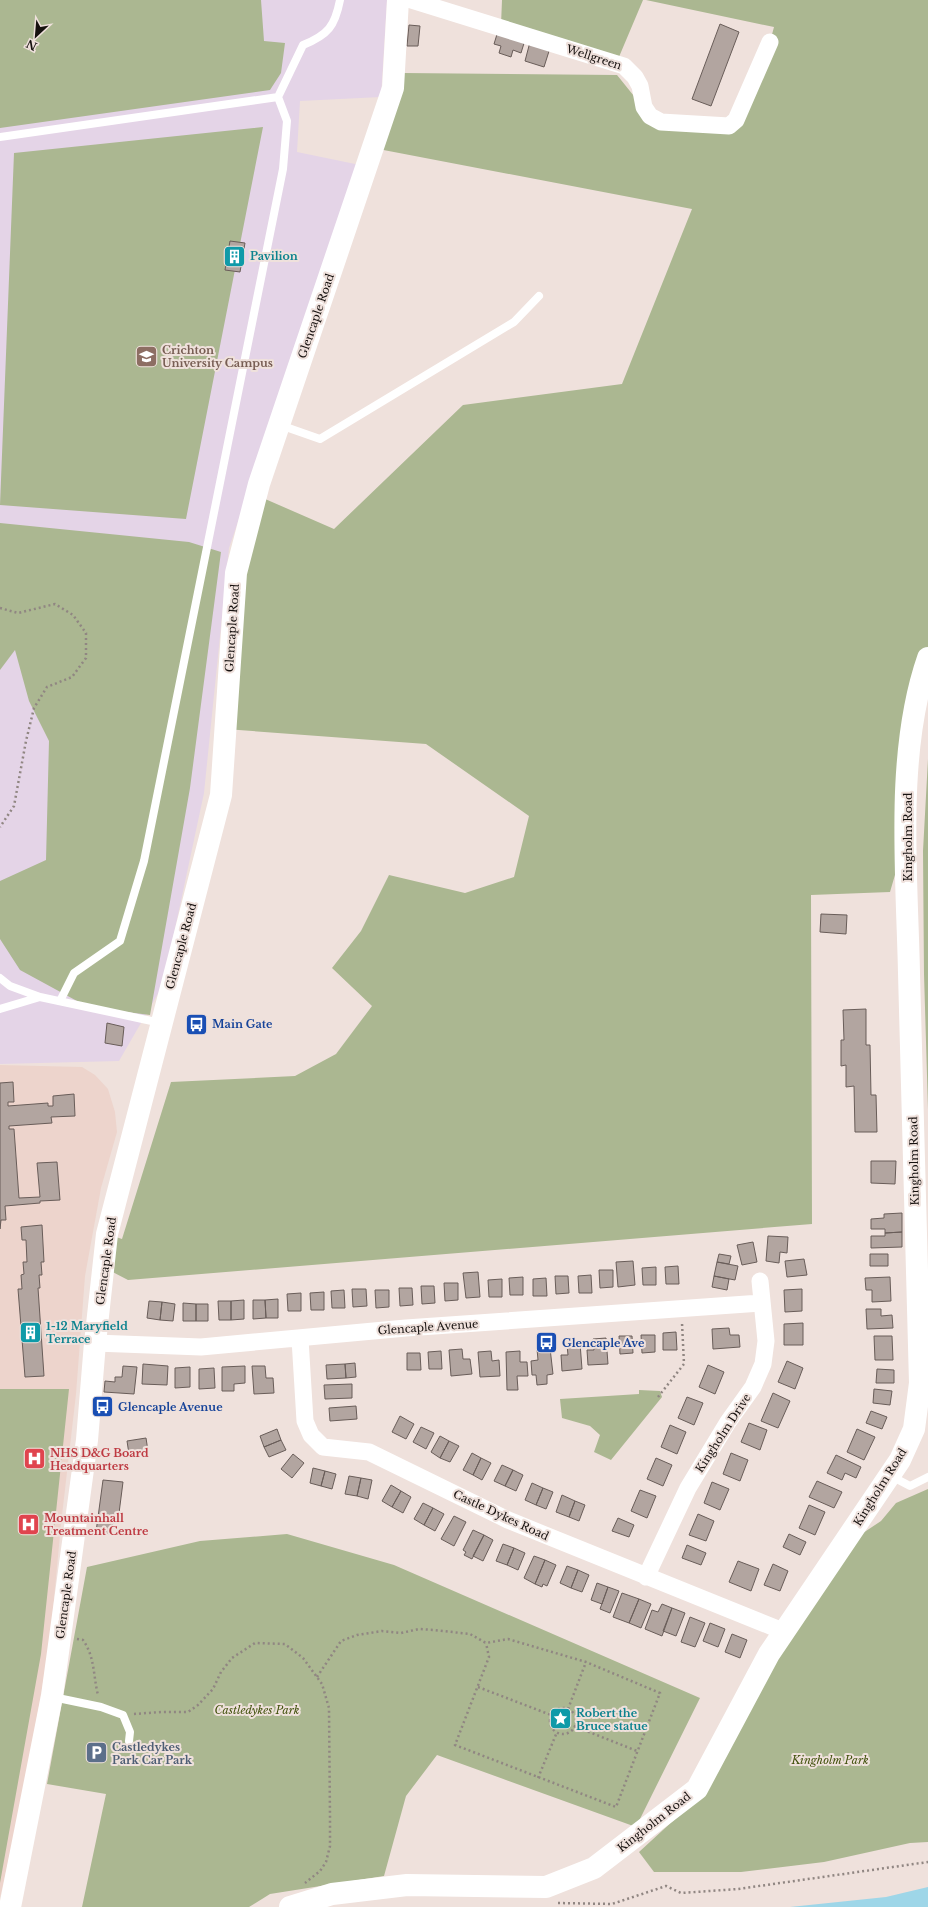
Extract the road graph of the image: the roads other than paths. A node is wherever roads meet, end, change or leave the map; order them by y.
1 (340, 0) edge
2 (398, 0) edge
3 (411, 0) edge
4 (770, 42) dead end
5 (278, 97) junction
6 (0, 137) edge
7 (539, 296) dead end
8 (279, 425) junction
9 (928, 658) edge
10 (0, 978) edge
11 (40, 997) junction
12 (60, 1001) junction
13 (0, 1009) edge
14 (161, 1023) junction
15 (760, 1281) dead end
16 (762, 1303) junction
17 (300, 1339) junction
18 (95, 1343) junction
19 (890, 1476) junction
20 (928, 1477) edge
21 (646, 1577) junction
22 (785, 1632) junction
23 (52, 1696) junction
24 (129, 1741) dead end
25 (10, 1907) edge
26 (290, 1907) edge

1 - 5 lane
2 - 8 main road, Glencaple Road
3 - 4 street, Wellgreen
5 - 6 lane
5 - 12 lane
7 - 8 lane
8 - 14 main road, Glencaple Road
9 - 19 main road, Kingholm Road
10 - 11 lane
11 - 12 lane
11 - 13 lane
12 - 14 lane
14 - 18 main road, Glencaple Road
15 - 16 street, Kingholm Drive
16 - 17 street, Glencaple Avenue
16 - 21 street, Kingholm Drive
17 - 18 street, Glencaple Avenue
17 - 21 street, Castle Dykes Road
18 - 23 main road, Glencaple Road
19 - 20 lane
19 - 22 main road, Kingholm Road
21 - 22 street, Castle Dykes Road
22 - 26 main road, Kingholm Road
23 - 24 lane
23 - 25 main road, Glencaple Road

